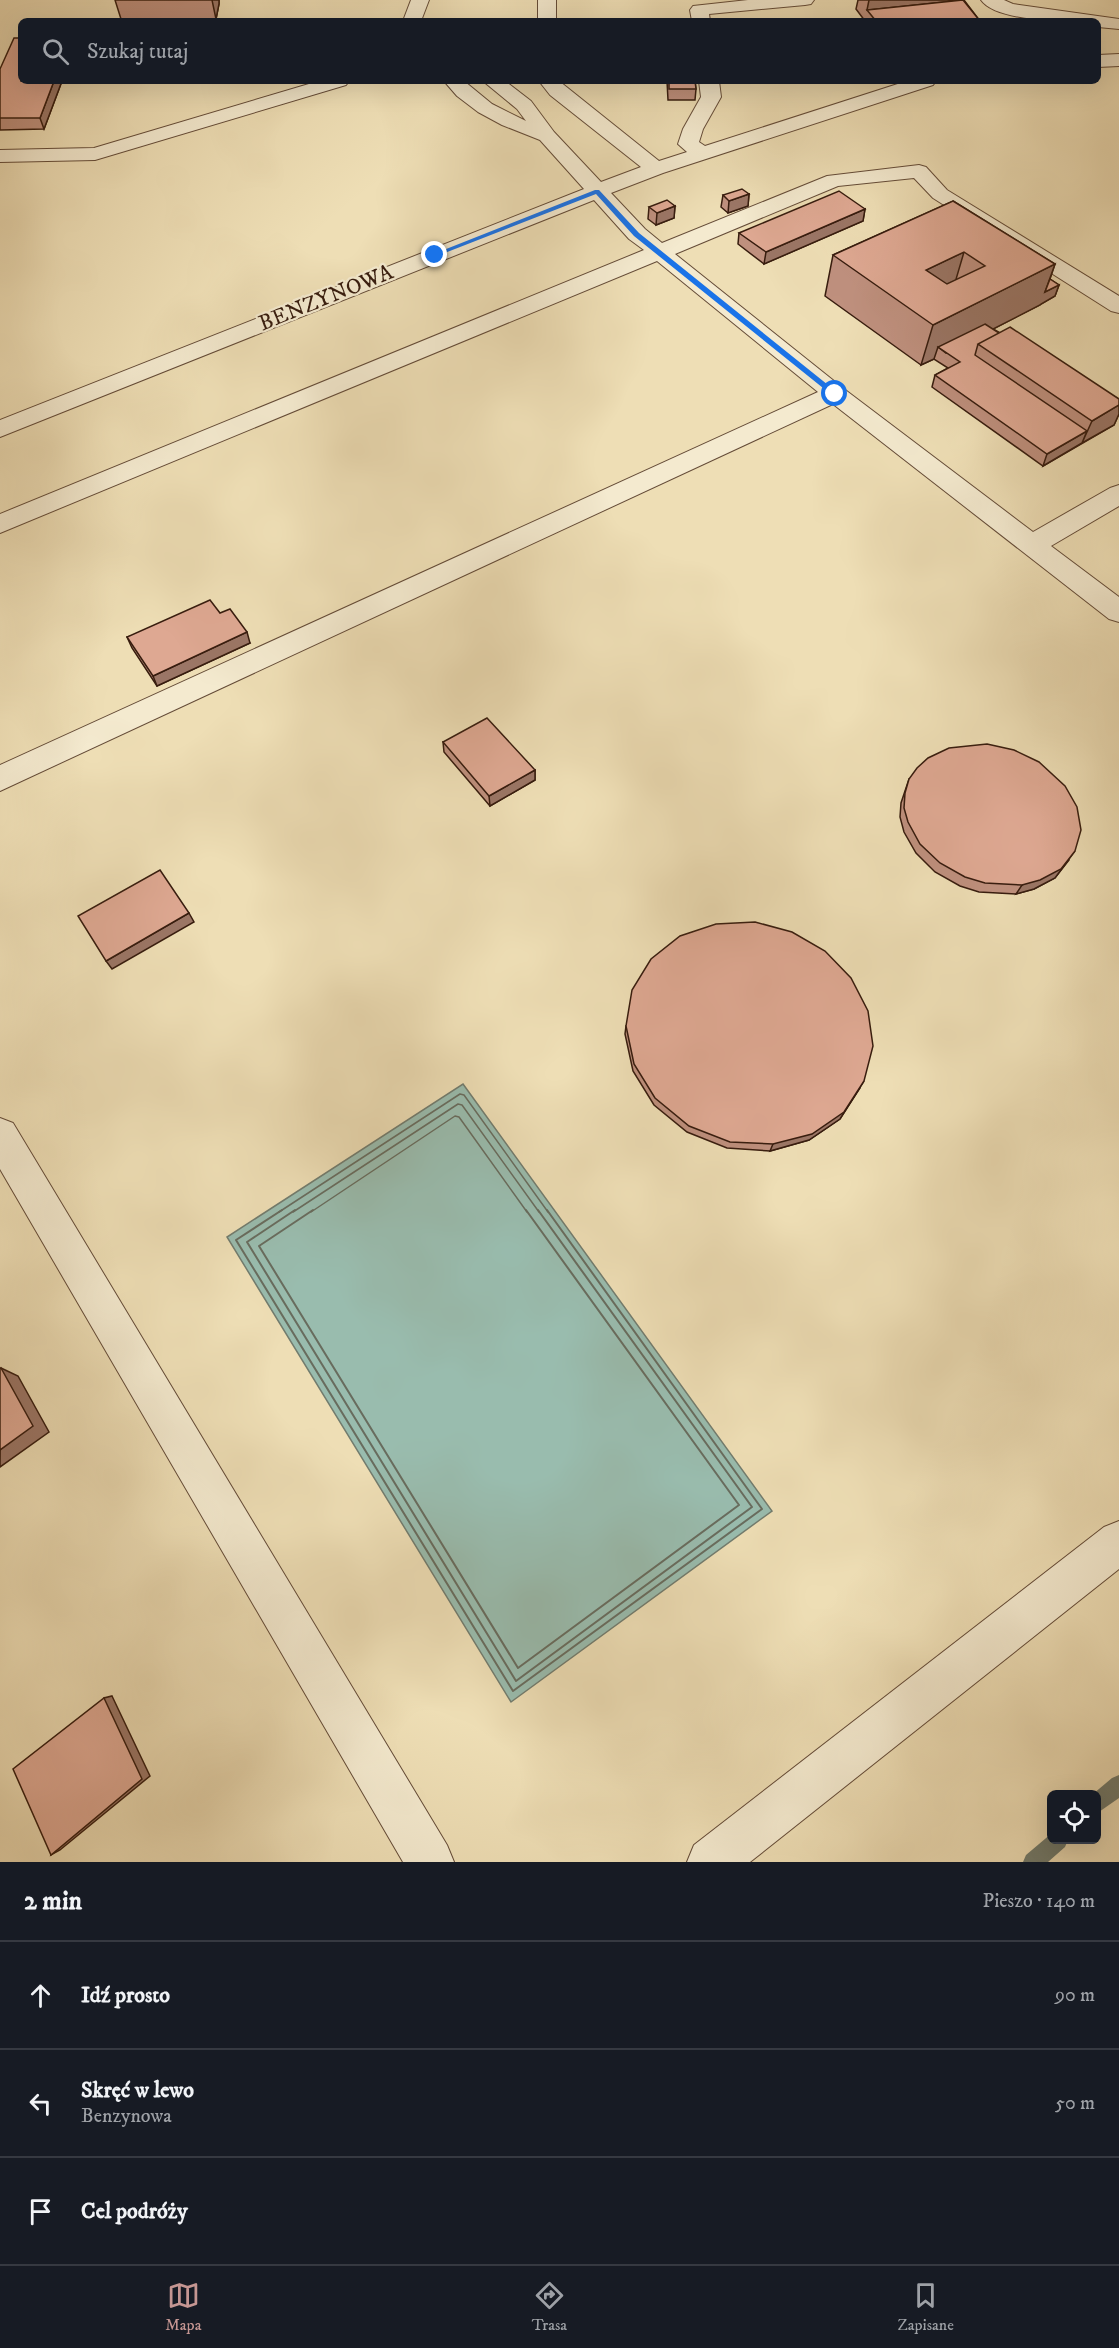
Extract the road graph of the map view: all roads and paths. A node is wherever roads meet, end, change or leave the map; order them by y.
1 (420, 0) edge
2 (547, 0) edge
3 (805, 0) edge
4 (990, 0) edge
5 (413, 18) edge
6 (546, 18) edge
7 (700, 18) edge
8 (1075, 18) edge
9 (1101, 22) edge
10 (1119, 24) edge
11 (1119, 60) edge
12 (1101, 61) edge
13 (329, 84) edge
14 (456, 84) edge
15 (497, 84) edge
16 (551, 84) edge
17 (709, 84) edge
18 (917, 84) edge
19 (547, 136) junction
20 (703, 154) junction
21 (0, 156) edge
22 (656, 169) junction
23 (597, 191) junction
24 (658, 253) junction
25 (1119, 306) edge
26 (835, 394) junction
27 (0, 429) edge
28 (1119, 494) edge
29 (0, 524) edge
30 (1032, 545) junction
31 (1119, 612) edge
32 (0, 779) edge
33 (0, 1135) edge
34 (1119, 1542) edge
35 (430, 1862) edge
36 (711, 1862) edge

1 - 5 street
2 - 6 street
3 - 7 street
4 - 8 street
9 - 10 street
11 - 12 street
13 - 21 street
14 - 19 street
15 - 19 street
16 - 22 street
17 - 20 street
18 - 20 street, BENZYNOWA
19 - 23 street
20 - 22 street, BENZYNOWA
22 - 23 street, BENZYNOWA
23 - 24 street
23 - 27 street, BENZYNOWA
24 - 25 street
24 - 26 street
24 - 29 street
26 - 30 street
26 - 32 street
28 - 30 street
30 - 31 street
33 - 35 street
34 - 36 street

